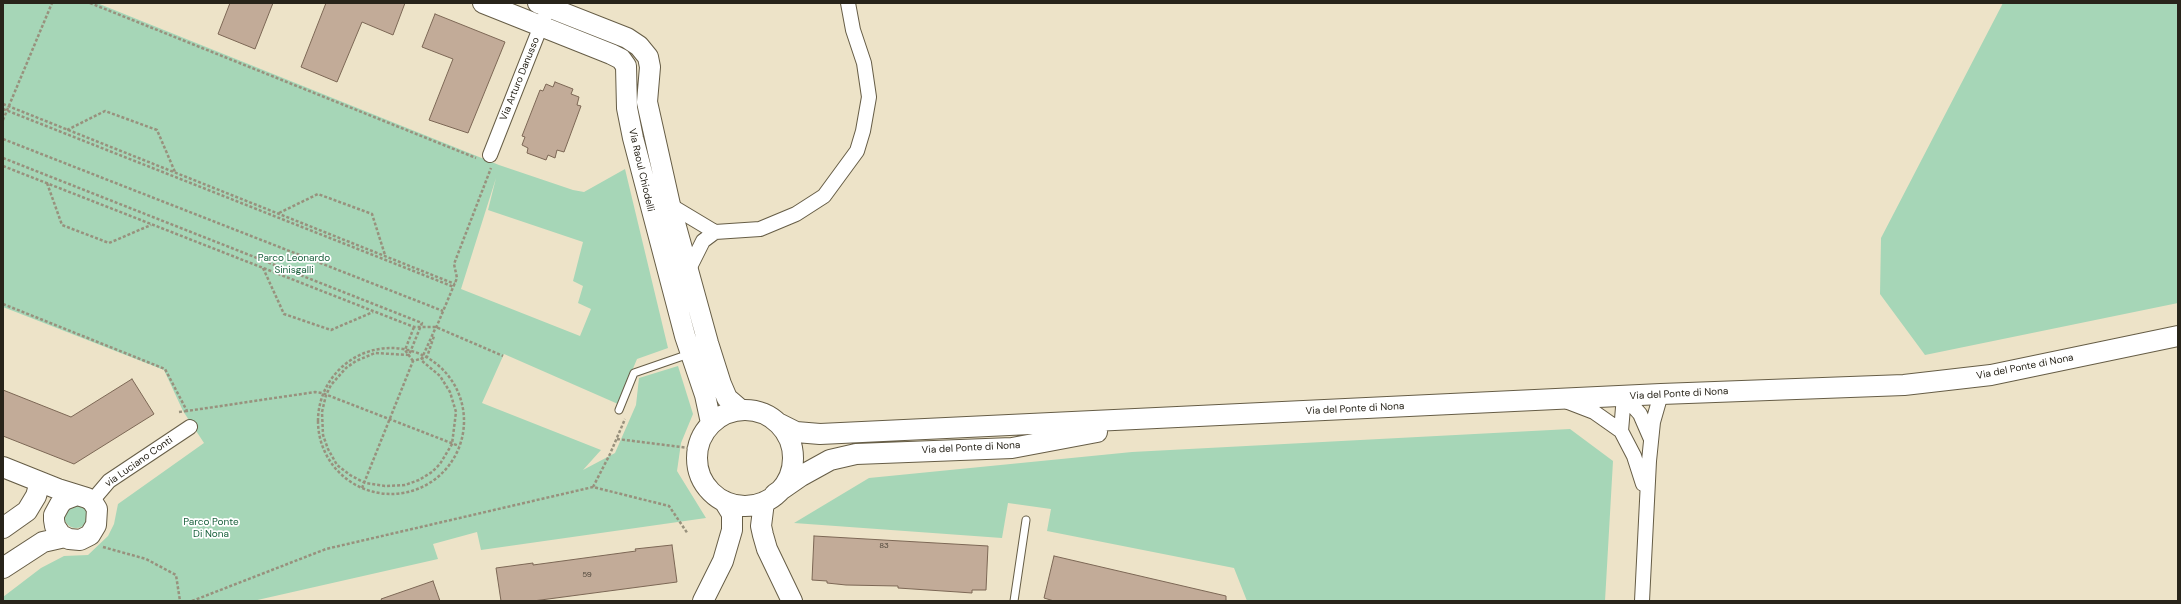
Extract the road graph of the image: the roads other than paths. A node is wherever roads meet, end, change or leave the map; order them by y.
1 (483, 3) edge
2 (848, 3) edge
3 (546, 4) edge
4 (541, 26) junction
5 (491, 160) road end
6 (670, 205) junction
7 (715, 232) junction
8 (688, 271) junction
9 (2178, 336) edge
10 (691, 353) junction
11 (1661, 394) junction
12 (1624, 396) junction
13 (1561, 400) junction
14 (619, 410) dead end
15 (742, 410) junction
16 (1176, 418) junction
17 (711, 423) junction
18 (778, 423) junction
19 (190, 427) dead end
20 (1620, 431) junction
21 (1651, 442) junction
22 (3, 467) edge
23 (40, 482) junction
24 (1646, 496) junction
25 (84, 498) junction
26 (770, 498) junction
27 (724, 501) junction
28 (56, 510) junction
29 (1026, 520) dead end
30 (3, 528) edge
31 (65, 537) junction
32 (3, 568) edge
33 (703, 601) edge
34 (792, 601) edge
35 (1014, 601) edge
36 (1642, 601) edge

1 - 4 main road, Via Raoul Chiodelli
2 - 7 street
3 - 4 street, Via Arturo Danusso
3 - 6 main road, Via Raoul Chiodelli
4 - 5 street, Via Arturo Danusso
4 - 10 main road, Via Raoul Chiodelli
6 - 7 street
6 - 8 main road, Via Raoul Chiodelli
7 - 8 street
8 - 15 main road, Via Raoul Chiodelli
9 - 11 main road, Via del Ponte di Nona
10 - 14 lane
10 - 17 main road, Via Raoul Chiodelli
11 - 12 main road, Via del Ponte di Nona
11 - 21 street
12 - 13 main road, Via del Ponte di Nona
12 - 20 street
12 - 21 street
13 - 16 main road, Via del Ponte di Nona
13 - 20 street
15 - 17 main road
15 - 18 main road
16 - 18 main road, Via del Ponte di Nona
16 - 26 main road, Via del Ponte di Nona
17 - 27 main road
18 - 26 main road
19 - 25 street, via Luciano Conti
20 - 24 street
21 - 24 street
22 - 23 main road
23 - 25 main road
23 - 28 main road
23 - 30 main road
24 - 36 street
25 - 28 main road
25 - 31 main road
26 - 27 main road
26 - 34 main road
27 - 33 main road
28 - 31 main road
29 - 35 lane
31 - 32 main road

